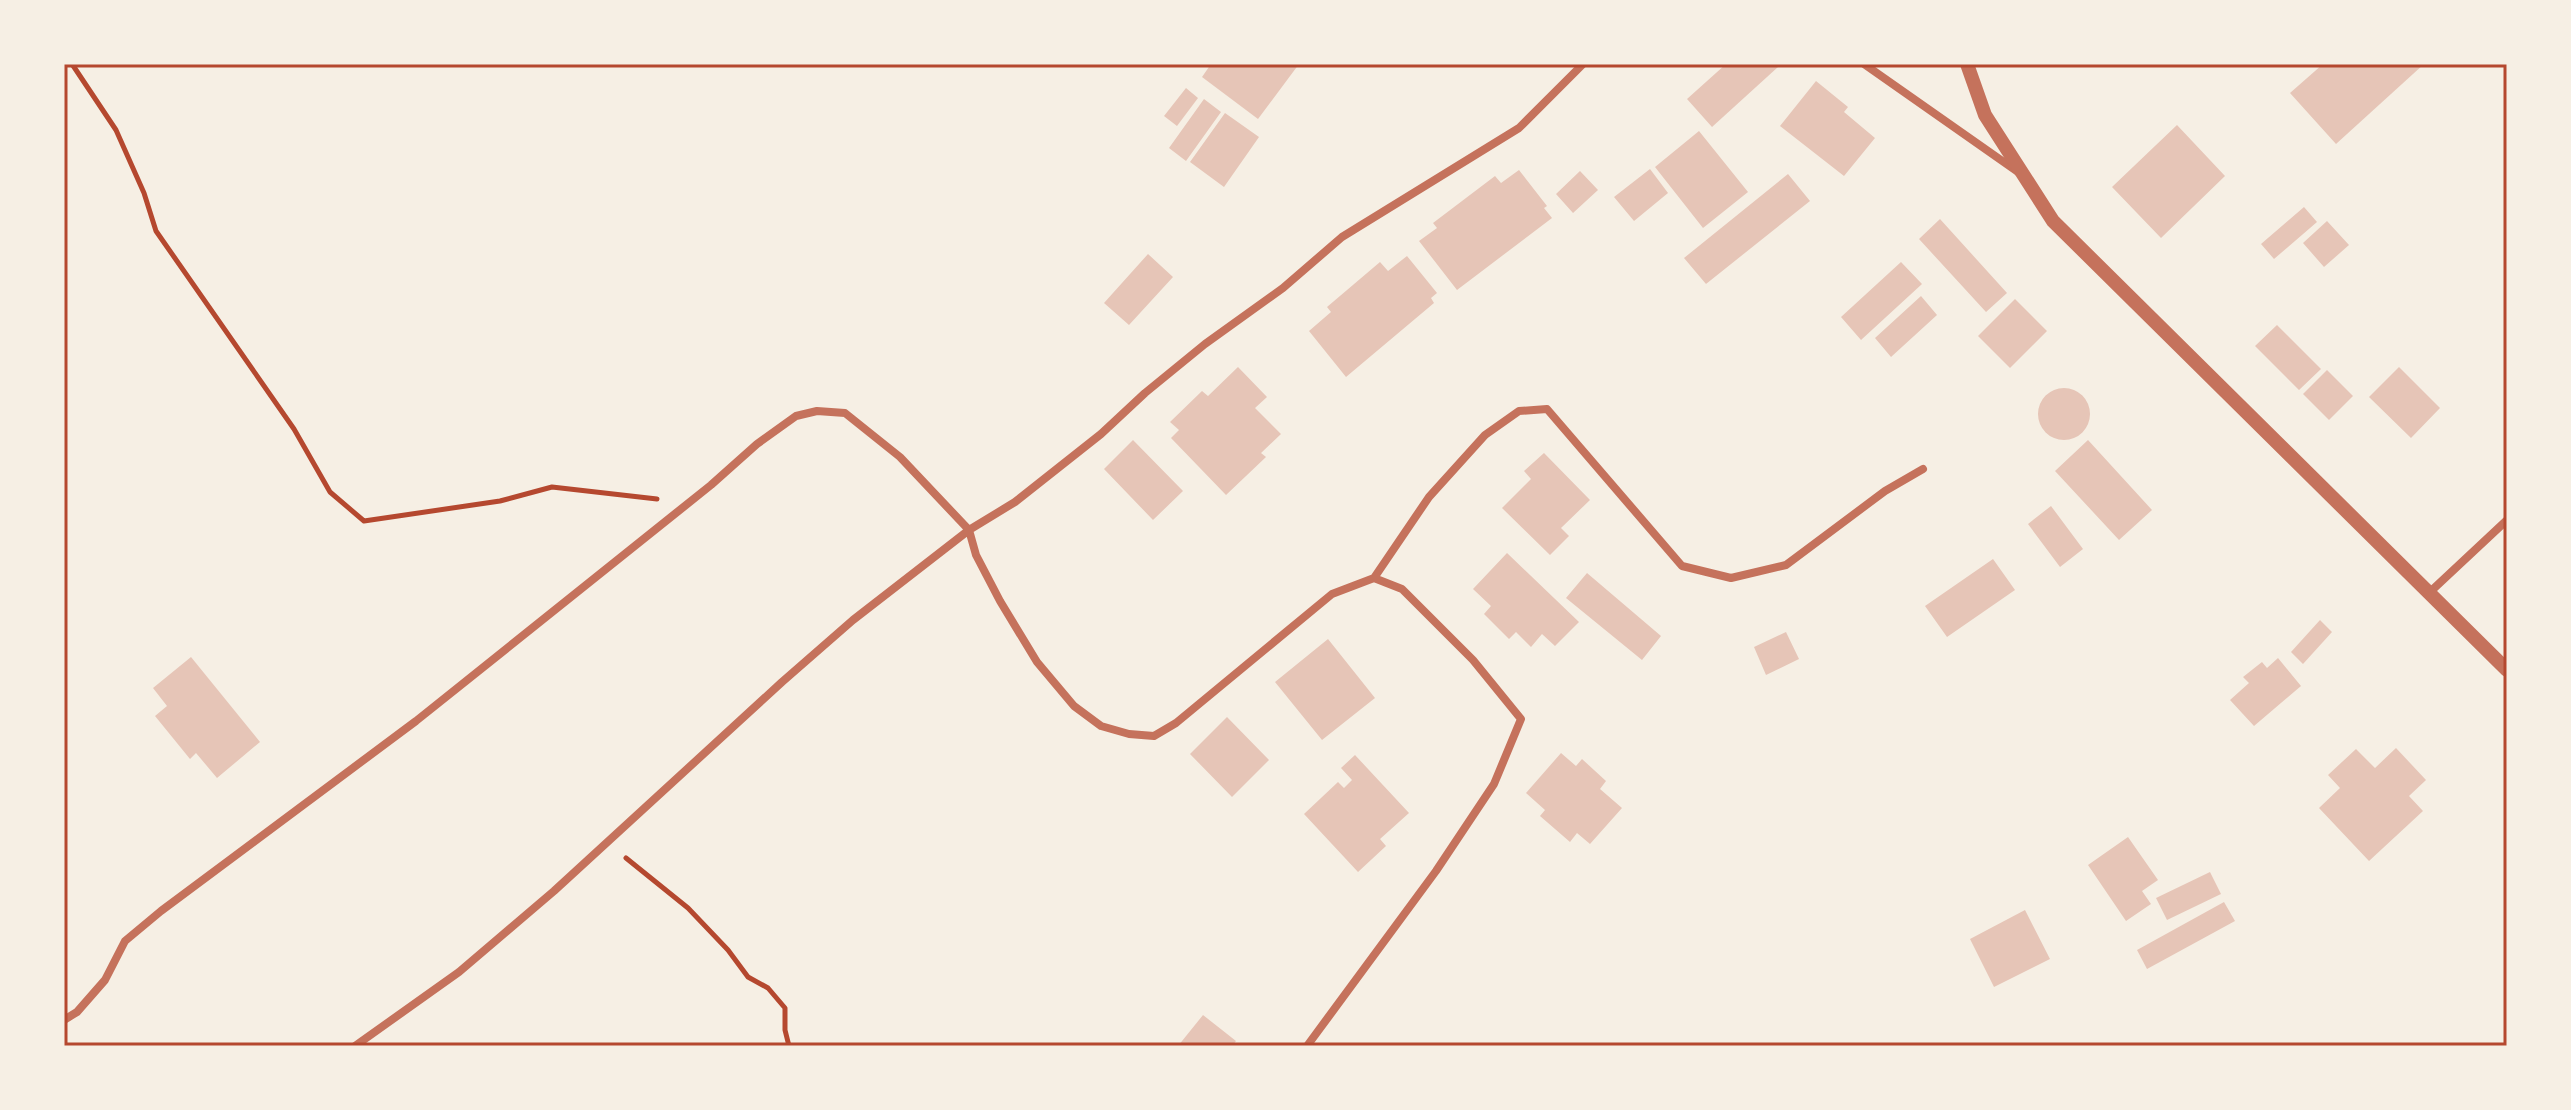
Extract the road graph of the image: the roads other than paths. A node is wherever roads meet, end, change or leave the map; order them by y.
1 (1583, 64) edge
2 (1864, 64) edge
3 (1967, 64) edge
4 (2025, 177) junction
5 (1923, 469) dead end
6 (2507, 520) edge
7 (969, 530) junction
8 (1374, 578) junction
9 (2430, 592) junction
10 (2507, 670) edge
11 (64, 1020) edge
12 (355, 1046) edge
13 (1307, 1046) edge

1 - 7 street
2 - 4 street
3 - 4 street
4 - 9 street
5 - 8 street
6 - 9 street
7 - 8 street
7 - 11 street
7 - 12 street
8 - 13 street
9 - 10 street

